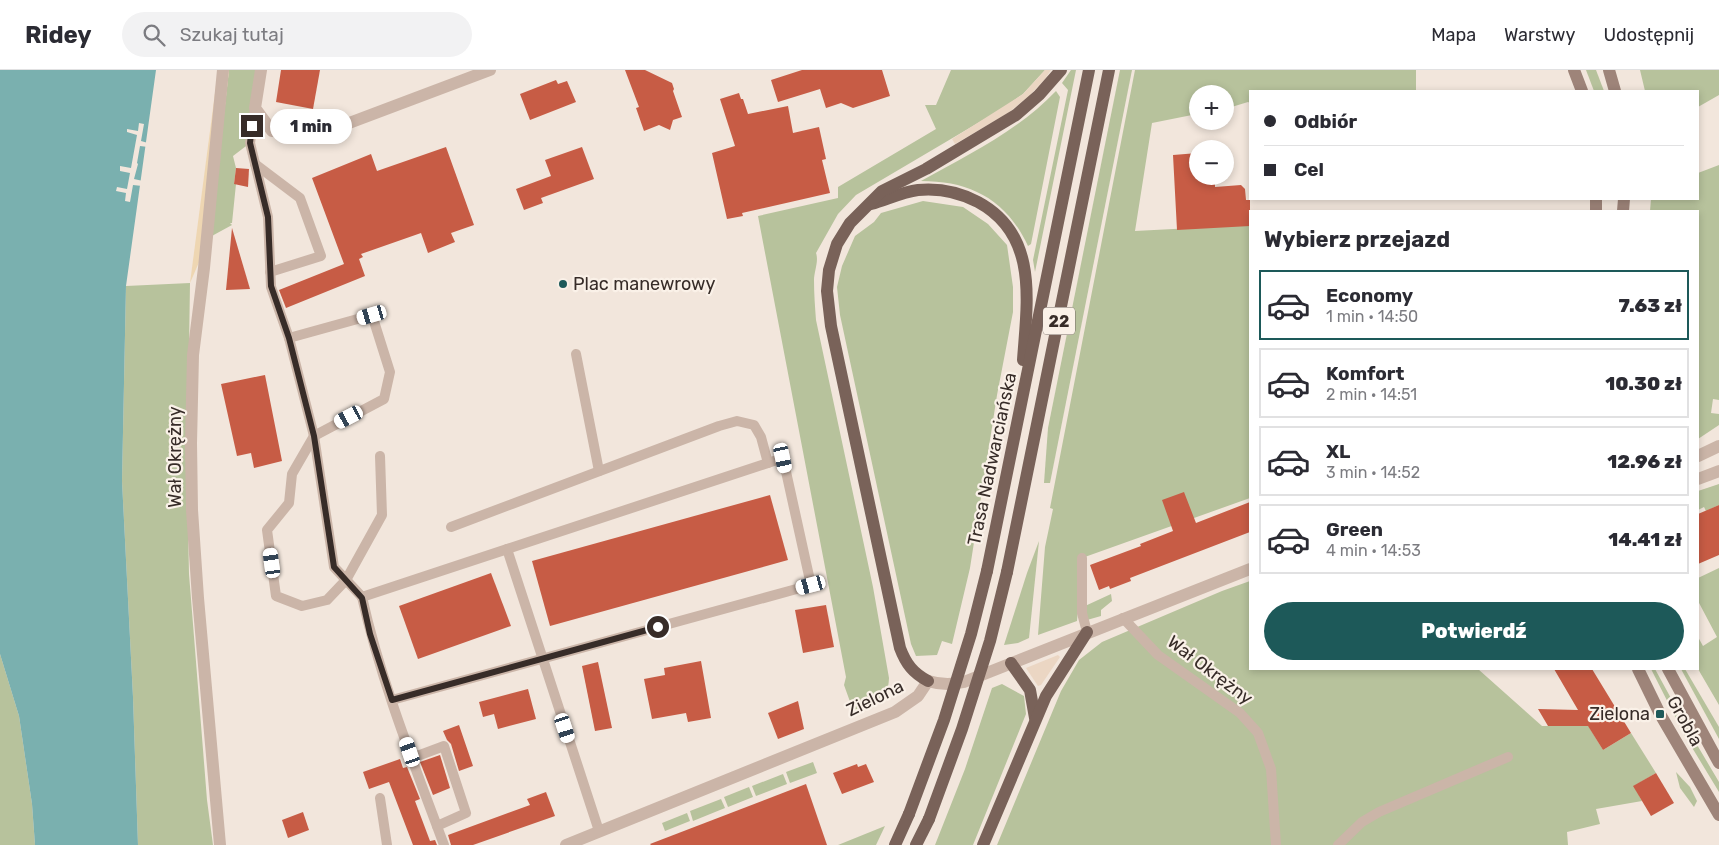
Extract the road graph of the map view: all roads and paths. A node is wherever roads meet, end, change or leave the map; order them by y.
1 (223, 70) edge
2 (261, 70) edge
3 (490, 70) edge
4 (1061, 70) edge
5 (1088, 70) edge
6 (1109, 70) edge
7 (1574, 70) edge
8 (1609, 70) edge
9 (1582, 90) edge
10 (1615, 90) edge
11 (255, 108) junction
12 (255, 164) junction
13 (871, 204) junction
14 (270, 272) junction
15 (289, 338) junction
16 (576, 354) dead end
17 (1021, 403) junction
18 (314, 436) junction
19 (1719, 446) edge
20 (380, 456) dead end
21 (1699, 456) edge
22 (768, 463) junction
23 (599, 471) junction
24 (1719, 471) edge
25 (1699, 479) edge
26 (451, 527) dead end
27 (508, 549) junction
28 (1082, 558) dead end
29 (1249, 569) edge
30 (346, 580) junction
31 (362, 598) junction
32 (1123, 618) junction
33 (1087, 632) junction
34 (543, 659) junction
35 (1011, 663) junction
36 (1638, 670) edge
37 (1669, 670) edge
38 (928, 681) junction
39 (392, 700) junction
40 (1035, 720) junction
41 (1508, 756) dead end
42 (412, 758) junction
43 (1719, 763) edge
44 (380, 798) dead end
45 (1719, 815) edge
46 (438, 826) junction
47 (599, 831) junction
48 (220, 845) edge
49 (386, 845) edge
50 (444, 845) edge
51 (566, 845) edge
52 (895, 845) edge
53 (916, 845) edge
54 (983, 845) edge
55 (1276, 845) edge
56 (1338, 845) edge

1 - 48 street, Wał Okrężny
2 - 11 street
3 - 11 street
4 - 13 main road
5 - 17 main road, Trasa Nadwarciańska / 22
6 - 53 main road, 22, bridge
7 - 9 main road
8 - 10 main road
11 - 12 lane
12 - 14 lane
12 - 14 lane
13 - 17 main road
13 - 38 main road
14 - 15 lane
15 - 18 lane
15 - 18 lane
16 - 23 lane
17 - 52 main road, Trasa Nadwarciańska / 22, bridge
18 - 30 lane
18 - 30 lane
19 - 21 street
20 - 30 lane
22 - 23 lane
22 - 27 lane
22 - 34 lane
23 - 26 lane
24 - 25 street
27 - 31 lane
27 - 34 lane
28 - 33 lane
29 - 32 street, Zielona
30 - 31 lane
31 - 39 lane
32 - 33 street, Zielona
32 - 55 lane, Wał Okrężny
33 - 35 street, Zielona
33 - 40 main road
34 - 39 lane
34 - 47 lane
35 - 38 street, Zielona
35 - 40 main road
36 - 45 main road, Grobla
37 - 43 main road, Grobla
38 - 47 street, Zielona
39 - 42 lane
40 - 54 main road
41 - 56 lane
42 - 46 lane
42 - 46 lane
44 - 49 lane
46 - 50 lane
47 - 51 street, Zielona

